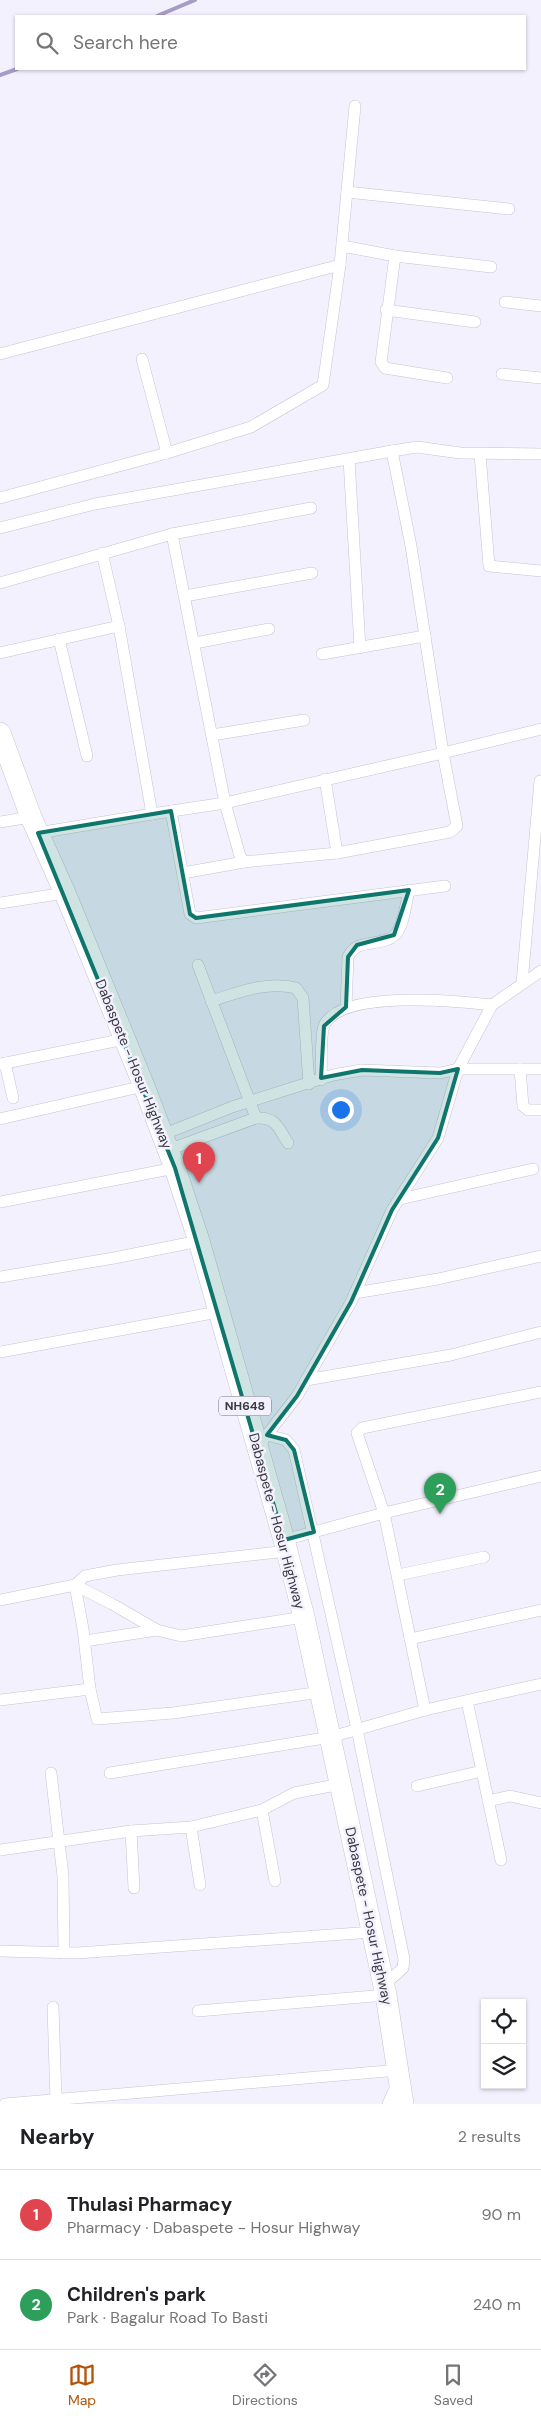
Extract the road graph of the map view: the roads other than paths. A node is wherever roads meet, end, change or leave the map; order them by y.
1 (354, 106) dead end
2 (347, 192) junction
3 (509, 209) dead end
4 (342, 246) junction
5 (395, 256) junction
6 (340, 265) junction
7 (491, 267) dead end
8 (505, 302) dead end
9 (541, 306) edge
10 (386, 310) junction
11 (475, 322) dead end
12 (0, 354) edge
13 (142, 359) dead end
14 (502, 374) dead end
15 (446, 378) dead end
16 (541, 378) edge
17 (392, 450) junction
18 (167, 454) junction
19 (480, 454) junction
20 (541, 454) edge
21 (349, 459) junction
22 (0, 498) edge
23 (311, 508) dead end
24 (0, 528) edge
25 (172, 534) junction
26 (102, 554) junction
27 (541, 571) edge
28 (312, 572) dead end
29 (0, 583) edge
30 (185, 596) junction
31 (118, 626) junction
32 (269, 629) dead end
33 (425, 636) junction
34 (59, 639) junction
35 (195, 643) junction
36 (360, 648) junction
37 (0, 653) edge
38 (322, 654) dead end
39 (304, 720) dead end
40 (541, 729) edge
41 (0, 733) edge
42 (212, 736) junction
43 (443, 753) junction
44 (87, 756) dead end
45 (325, 779) junction
46 (540, 781) edge
47 (225, 802) junction
48 (171, 811) junction
49 (152, 814) junction
50 (0, 822) edge
51 (35, 825) junction
52 (337, 853) junction
53 (244, 862) junction
54 (182, 872) junction
55 (445, 886) dead end
56 (409, 890) junction
57 (65, 894) junction
58 (0, 903) edge
59 (198, 965) dead end
60 (541, 971) edge
61 (522, 983) junction
62 (211, 1001) junction
63 (492, 1005) junction
64 (346, 1007) junction
65 (124, 1039) junction
66 (3, 1064) edge
67 (458, 1069) junction
68 (520, 1069) junction
69 (541, 1069) edge
70 (321, 1080) junction
71 (308, 1084) junction
72 (144, 1086) junction
73 (13, 1098) dead end
74 (249, 1102) junction
75 (541, 1110) edge
76 (256, 1118) junction
77 (0, 1119) edge
78 (288, 1142) dead end
79 (169, 1151) junction
80 (533, 1169) dead end
81 (400, 1199) junction
82 (0, 1202) edge
83 (199, 1241) junction
84 (541, 1256) edge
85 (0, 1277) edge
86 (356, 1293) junction
87 (218, 1312) junction
88 (541, 1332) edge
89 (0, 1352) edge
90 (306, 1380) junction
91 (541, 1392) edge
92 (262, 1442) junction
93 (541, 1476) edge
94 (384, 1513) junction
95 (314, 1532) junction
96 (286, 1545) junction
97 (484, 1557) dead end
98 (398, 1575) junction
99 (75, 1585) junction
100 (0, 1600) edge
101 (541, 1610) edge
102 (304, 1618) junction
103 (157, 1630) junction
104 (410, 1639) junction
105 (84, 1641) junction
106 (541, 1684) edge
107 (90, 1689) junction
108 (321, 1692) junction
109 (0, 1700) edge
110 (467, 1701) junction
111 (425, 1710) junction
112 (357, 1729) junction
113 (331, 1737) junction
114 (482, 1771) junction
115 (51, 1773) dead end
116 (110, 1773) dead end
117 (341, 1784) junction
118 (417, 1786) dead end
119 (488, 1801) junction
120 (541, 1803) edge
121 (262, 1810) junction
122 (191, 1828) junction
123 (131, 1831) junction
124 (57, 1842) junction
125 (0, 1850) edge
126 (501, 1860) dead end
127 (275, 1881) dead end
128 (200, 1885) dead end
129 (134, 1888) dead end
130 (373, 1932) junction
131 (0, 1951) edge
132 (64, 1953) junction
133 (385, 1990) junction
134 (53, 2008) dead end
135 (198, 2011) dead end
136 (400, 2074) junction
137 (56, 2100) junction
138 (6, 2104) edge
139 (388, 2104) edge
140 (403, 2104) edge

1 - 2 street
2 - 3 street
2 - 4 street
4 - 5 street
4 - 6 street
5 - 7 street
5 - 10 street
6 - 12 street
6 - 18 street
8 - 9 street
10 - 11 street
10 - 15 street
13 - 18 street
14 - 16 street
17 - 19 street
17 - 21 street
17 - 33 street
18 - 22 street
19 - 20 street
19 - 27 street
21 - 24 street
21 - 36 street
23 - 25 street
25 - 26 street
25 - 30 street
26 - 29 street
26 - 31 street
28 - 30 street
30 - 35 street
31 - 34 street
31 - 49 street
32 - 35 street
33 - 36 street
33 - 43 street
34 - 37 street
34 - 44 street
35 - 42 street
36 - 38 street
39 - 42 street
40 - 43 street
41 - 51 highway, Dabaspete - Hosur Highway / NH648
42 - 47 street
43 - 45 street
43 - 52 street
45 - 47 street
45 - 52 street
46 - 61 street
47 - 48 street
47 - 53 street
48 - 49 street
48 - 54 street
49 - 51 street
50 - 51 street
51 - 57 highway, Dabaspete - Hosur Highway / NH648
52 - 53 street
53 - 54 street
54 - 56 street
55 - 56 street
56 - 64 street
57 - 58 street
57 - 65 highway, Dabaspete - Hosur Highway / NH648
59 - 62 street
60 - 61 street
61 - 63 street
62 - 71 street
62 - 74 street
63 - 64 street
63 - 67 street
64 - 70 street
65 - 66 street
65 - 72 highway, Dabaspete - Hosur Highway / NH648
66 - 73 street
67 - 68 street
67 - 70 street
67 - 81 street
68 - 69 street
68 - 75 street
70 - 71 street
71 - 74 street
72 - 77 street
72 - 79 highway, Dabaspete - Hosur Highway / NH648
74 - 76 street
74 - 79 street
76 - 78 street
76 - 79 street
79 - 82 street
79 - 83 highway, Dabaspete - Hosur Highway / NH648
80 - 81 street
81 - 86 street
83 - 85 street
83 - 87 highway, Dabaspete - Hosur Highway / NH648
84 - 86 street
86 - 90 street
87 - 89 street
87 - 92 highway, Dabaspete - Hosur Highway / NH648
88 - 90 street
90 - 92 street
91 - 94 street
92 - 95 street
92 - 96 highway, Dabaspete - Hosur Highway / NH648
93 - 94 street
94 - 95 street
94 - 98 street
95 - 96 street
95 - 112 street
96 - 99 street
96 - 102 highway, Dabaspete - Hosur Highway / NH648
97 - 98 street
98 - 104 street
99 - 100 street
99 - 103 street
99 - 105 street
101 - 104 street
102 - 103 street
102 - 108 highway, Dabaspete - Hosur Highway / NH648
103 - 105 street
104 - 111 street
105 - 107 street
106 - 110 street
107 - 108 street
107 - 109 street
108 - 113 highway, Dabaspete - Hosur Highway / NH648
110 - 111 street
110 - 114 street
111 - 112 street
112 - 113 street
112 - 133 street
113 - 116 street
113 - 117 highway, Dabaspete - Hosur Highway / NH648
114 - 118 street
114 - 119 street
115 - 124 street
117 - 121 street
117 - 130 highway, Dabaspete - Hosur Highway / NH648
119 - 120 street
119 - 126 street
121 - 122 street
121 - 127 street
122 - 123 street
122 - 128 street
123 - 124 street
123 - 129 street
124 - 125 street
124 - 132 street
130 - 132 street
130 - 133 highway, Dabaspete - Hosur Highway / NH648
131 - 132 street
133 - 135 street
133 - 136 highway, Dabaspete - Hosur Highway / NH648
134 - 137 street
136 - 137 street
136 - 139 street
136 - 140 highway, Dabaspete - Hosur Highway / NH648
137 - 138 street

